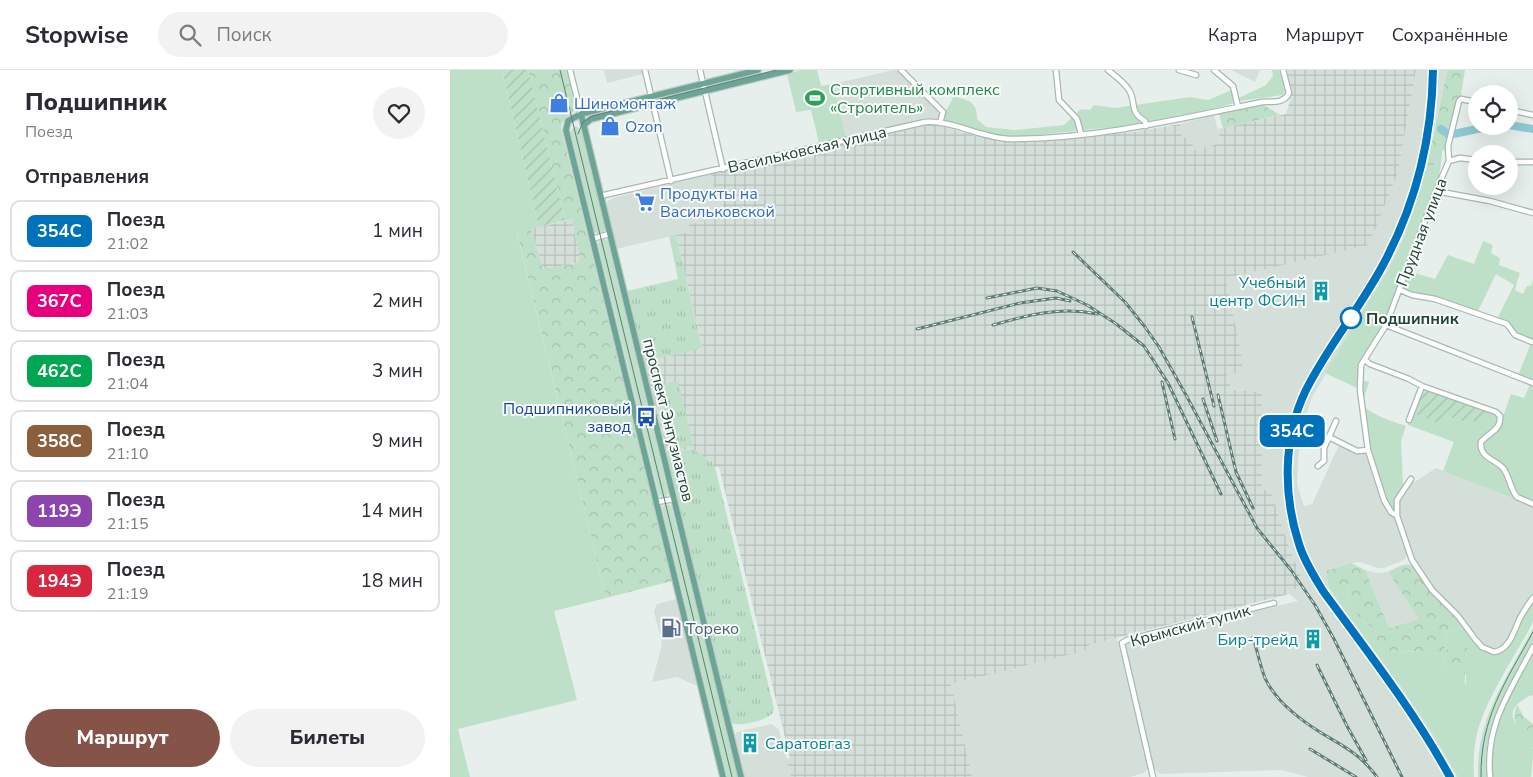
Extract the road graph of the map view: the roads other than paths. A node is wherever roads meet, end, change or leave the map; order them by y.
1 (570, 70) edge
2 (645, 70) edge
3 (700, 70) edge
4 (758, 70) edge
5 (790, 70) edge
6 (901, 70) edge
7 (1056, 70) edge
8 (1108, 70) edge
9 (1179, 70) edge
10 (1214, 70) edge
11 (1283, 70) edge
12 (1196, 75) dead end
13 (703, 84) junction
14 (704, 91) junction
15 (651, 96) junction
16 (1468, 100) edge
17 (652, 104) junction
18 (1238, 107) junction
19 (1518, 112) edge
20 (581, 114) junction
21 (1533, 116) edge
22 (940, 123) junction
23 (584, 125) junction
24 (1146, 126) junction
25 (1081, 134) junction
26 (1468, 159) edge
27 (1449, 162) junction
28 (1518, 162) edge
29 (1533, 162) edge
30 (723, 168) junction
31 (671, 181) junction
32 (1436, 191) junction
33 (600, 196) junction
34 (1533, 213) edge
35 (609, 234) junction
36 (592, 239) junction
37 (1400, 290) junction
38 (1386, 325) junction
39 (1532, 342) dead end
40 (1365, 360) junction
41 (1533, 383) edge
42 (1422, 386) junction
43 (1408, 420) dead end
44 (1336, 421) dead end
45 (1329, 437) junction
46 (1368, 450) junction
47 (1318, 466) dead end
48 (1411, 479) dead end
49 (674, 499) junction
50 (657, 502) junction
51 (1533, 504) edge
52 (1397, 516) junction
53 (1533, 598) edge
54 (1274, 603) dead end
55 (1533, 647) edge
56 (723, 777) edge
57 (741, 777) edge
58 (1153, 777) edge
59 (1490, 777) edge

1 - 20 street, проспект Энтузиастов
2 - 15 street
3 - 13 street
4 - 13 main road
5 - 14 main road
6 - 22 street
7 - 25 street
8 - 24 street
9 - 12 street
10 - 18 street
11 - 18 street, Васильковская улица
13 - 14 street
13 - 15 main road
14 - 17 main road
14 - 30 street
15 - 17 street
15 - 20 main road
16 - 27 street, Прудная улица
17 - 23 main road
17 - 31 street
18 - 24 street, Васильковская улица
19 - 21 street
20 - 23 main road, проспект Энтузиастов
20 - 36 main road, проспект Энтузиастов
22 - 25 street, Васильковская улица
22 - 30 street, Васильковская улица
23 - 33 main road, проспект Энтузиастов
24 - 25 street, Васильковская улица
26 - 27 street
27 - 32 street, Прудная улица
28 - 29 street
30 - 31 street, Васильковская улица
31 - 33 street, Васильковская улица
32 - 34 street
32 - 37 street, Прудная улица
33 - 35 main road, проспект Энтузиастов
35 - 36 street
35 - 49 main road, проспект Энтузиастов
36 - 50 main road, проспект Энтузиастов
37 - 38 street, Прудная улица
37 - 39 street
38 - 40 street, Прудная улица
38 - 41 street
40 - 42 street
40 - 46 street, Прудная улица
42 - 43 street
42 - 51 street
44 - 45 street
45 - 46 street
45 - 47 street
46 - 52 street, Прудная улица
48 - 52 street
49 - 50 street
49 - 57 main road, проспект Энтузиастов
50 - 56 main road, проспект Энтузиастов
52 - 53 street
54 - 58 street, Крымский тупик
55 - 59 street

